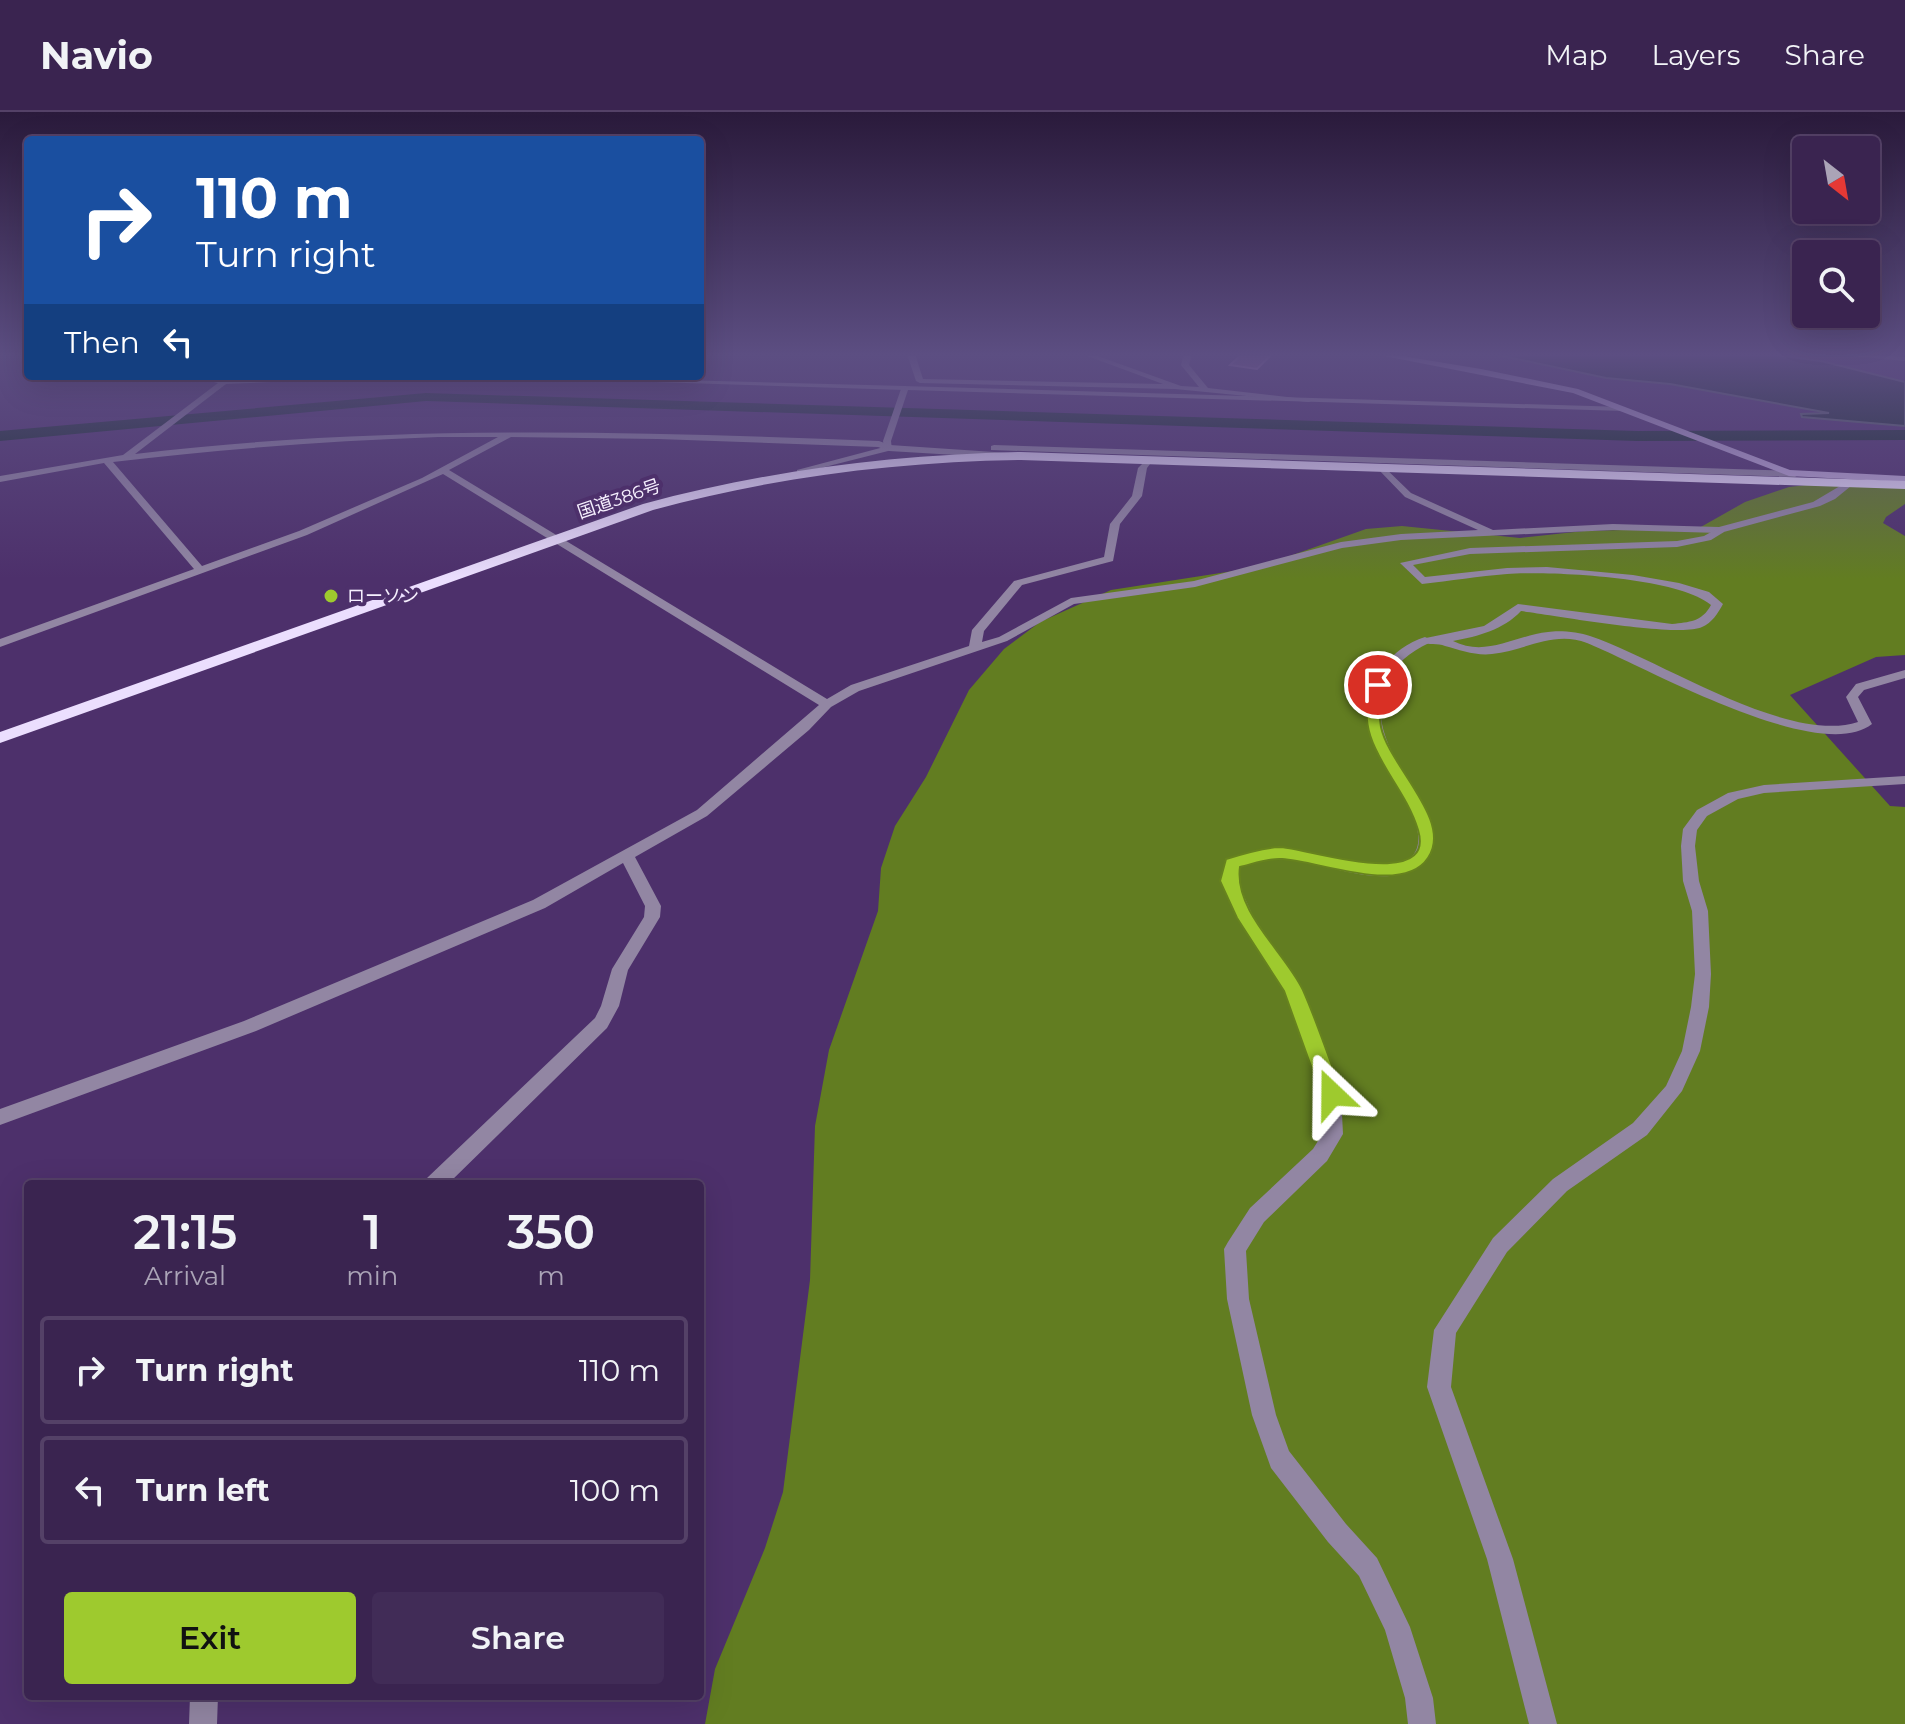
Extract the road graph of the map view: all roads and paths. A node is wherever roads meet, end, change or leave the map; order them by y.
1 (162, 429) edge
2 (892, 429) edge
3 (1675, 429) edge
4 (513, 432) junction
5 (888, 444) junction
6 (127, 456) junction
7 (1021, 456) junction
8 (108, 460) junction
9 (1149, 460) junction
10 (1381, 467) junction
11 (62, 468) junction
12 (444, 471) junction
13 (800, 472) junction
14 (1795, 474) junction
15 (0, 479) edge
16 (1841, 482) junction
17 (1905, 482) edge
18 (0, 489) edge
19 (1720, 530) junction
20 (1492, 533) junction
21 (558, 539) junction
22 (201, 571) junction
23 (1425, 641) junction
24 (0, 643) edge
25 (975, 648) junction
26 (1905, 674) edge
27 (827, 704) junction
28 (0, 738) edge
29 (1905, 780) edge
30 (627, 856) junction
31 (0, 1117) edge
32 (438, 1180) edge
33 (204, 1700) edge
34 (203, 1724) edge
35 (1422, 1724) edge
36 (1543, 1724) edge

1 - 6 street
2 - 5 street
3 - 14 main road
4 - 5 street
4 - 6 street
4 - 12 street
5 - 7 street
5 - 13 street
5 - 14 street
6 - 8 street
7 - 9 highway, 国道386号
7 - 13 highway, 国道386号
8 - 11 street
8 - 22 street
9 - 10 highway, 国道386号
9 - 25 street
10 - 16 highway, 国道386号
10 - 20 street
11 - 15 street
11 - 18 street
12 - 21 street
12 - 22 street
13 - 21 highway, 国道386号
14 - 17 main road
16 - 17 highway, 国道386号
16 - 19 street
19 - 20 street
19 - 23 street
20 - 25 street
21 - 27 street
21 - 28 highway, 国道386号
22 - 24 street
23 - 26 street
23 - 35 street
25 - 27 street
27 - 30 street
29 - 36 street
30 - 31 street
30 - 32 street
33 - 34 street

